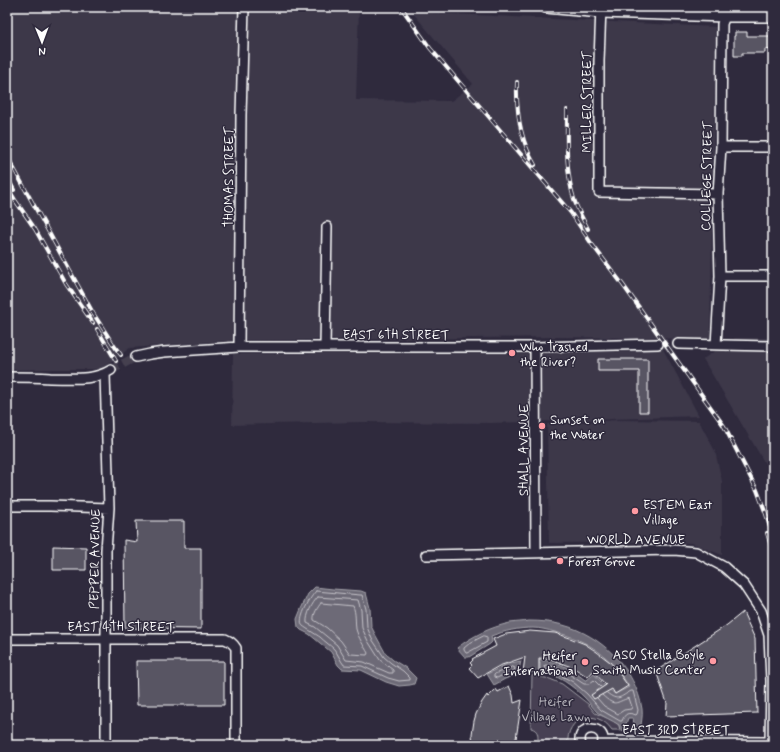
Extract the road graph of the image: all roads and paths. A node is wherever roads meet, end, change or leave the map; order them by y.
1 (244, 7) edge
2 (546, 7) edge
3 (601, 10) edge
4 (726, 12) edge
5 (773, 16) edge
6 (721, 147) junction
7 (773, 147) edge
8 (718, 194) junction
9 (327, 227) dead end
10 (720, 276) junction
11 (773, 276) edge
12 (658, 344) tunnel mouth
13 (678, 344) tunnel mouth
14 (716, 345) junction
15 (773, 346) edge
16 (238, 347) junction
17 (325, 347) junction
18 (535, 347) junction
19 (136, 357) tunnel mouth
20 (7, 377) edge
21 (7, 506) edge
22 (108, 508) junction
23 (536, 553) junction
24 (426, 555) dead end
25 (7, 639) edge
26 (107, 639) junction
27 (772, 742) edge
28 (603, 743) edge
29 (106, 745) edge
30 (236, 745) edge
31 (580, 745) edge

1 - 16 street, THOMAS STREET
2 - 3 main road
3 - 4 main road
3 - 8 street, MILLER STREET
4 - 5 main road
4 - 6 street, COLLEGE STREET
6 - 7 street
6 - 8 street, COLLEGE STREET
8 - 10 street, COLLEGE STREET
9 - 17 street
10 - 11 street
10 - 14 street, COLLEGE STREET
12 - 18 street, EAST 6TH STREET
13 - 14 street
14 - 15 street
16 - 17 street, EAST 6TH STREET
16 - 19 street, EAST 6TH STREET
17 - 18 street, EAST 6TH STREET
18 - 23 street, SHALL AVENUE
20 - 22 street, PEPPER AVENUE
21 - 22 street
22 - 26 street, PEPPER AVENUE
23 - 24 street, WORLD AVENUE
23 - 27 street, WORLD AVENUE
25 - 26 street, EAST 4TH STREET
26 - 29 street, PEPPER AVENUE
26 - 30 street, EAST 4TH STREET
27 - 28 street, EAST 3RD STREET
28 - 31 street, EAST 3RD STREET

